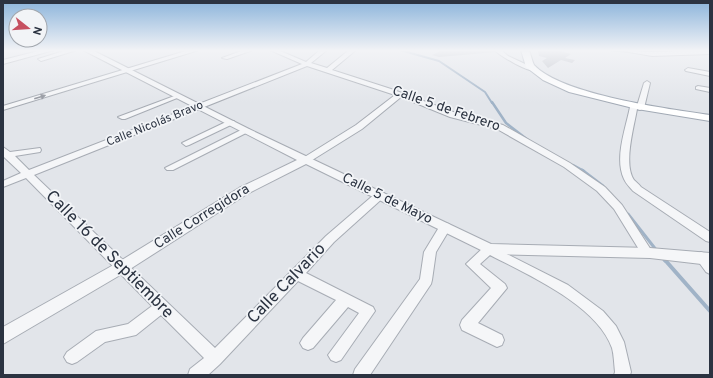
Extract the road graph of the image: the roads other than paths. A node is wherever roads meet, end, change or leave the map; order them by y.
1 (121, 68) edge
2 (139, 68) edge
3 (299, 68) edge
4 (320, 68) edge
5 (329, 68) edge
6 (531, 68) edge
7 (534, 68) edge
8 (327, 70) junction
9 (536, 70) junction
10 (688, 70) dead end
11 (128, 71) junction
12 (710, 74) edge
13 (646, 83) dead end
14 (698, 88) dead end
15 (710, 90) edge
16 (399, 95) junction
17 (179, 96) junction
18 (198, 107) junction
19 (637, 107) junction
20 (3, 108) edge
21 (122, 117) dead end
22 (710, 118) edge
23 (231, 123) junction
24 (246, 132) junction
25 (186, 143) dead end
26 (37, 150) dead end
27 (5, 152) edge
28 (306, 160) junction
29 (170, 168) dead end
30 (28, 174) junction
31 (3, 184) edge
32 (380, 195) junction
33 (445, 227) junction
34 (710, 238) edge
35 (489, 249) junction
36 (648, 253) junction
37 (706, 258) edge
38 (122, 267) junction
39 (710, 270) edge
40 (297, 274) junction
41 (346, 299) junction
42 (161, 307) junction
43 (3, 336) edge
44 (497, 340) dead end
45 (308, 343) dead end
46 (336, 355) dead end
47 (72, 358) dead end
48 (215, 359) junction
49 (196, 375) edge
50 (361, 375) edge
51 (622, 375) edge

1 - 11 street, Calle 5 de Mayo
2 - 11 street
3 - 18 street, Calle Nicolás Bravo
4 - 8 street, Calle 5 de Febrero
5 - 8 street
6 - 9 street
7 - 9 main road
8 - 16 street, Calle 5 de Febrero
9 - 19 main road
10 - 12 street
11 - 17 street, Calle 5 de Mayo
20 -> 11 street
13 - 19 street
14 - 15 street
16 - 28 street, Calle Corregidora
16 - 36 street, Calle 5 de Febrero
17 - 18 street, Calle 5 de Mayo
17 - 21 street
18 - 23 street, Calle 5 de Mayo
18 - 30 street, Calle Nicolás Bravo
19 - 22 main road
19 - 34 street
23 - 24 street, Calle 5 de Mayo
23 - 25 street
24 - 28 street, Calle 5 de Mayo
24 - 29 street
26 - 27 street
27 - 30 street, Calle 16 de Septiembre
28 - 32 street, Calle 5 de Mayo
28 - 38 street, Calle Corregidora
30 - 31 street, Calle Nicolás Bravo
30 - 38 street, Calle 16 de Septiembre
32 - 33 street, Calle 5 de Mayo
32 - 40 street, Calle Calvario
33 - 35 street, Calle 5 de Mayo
33 - 50 street
35 - 36 street, Calle 5 de Mayo
35 - 44 street
35 - 51 street
36 - 37 street, Calle 5 de Mayo
37 - 39 street
38 - 42 street, Calle 16 de Septiembre
38 - 43 street, Calle Corregidora
40 - 41 street
40 - 48 street, Calle Calvario
41 - 45 street
41 - 46 street
42 - 47 street
42 - 48 street, Calle 16 de Septiembre
48 - 49 street, Calle Calvario

